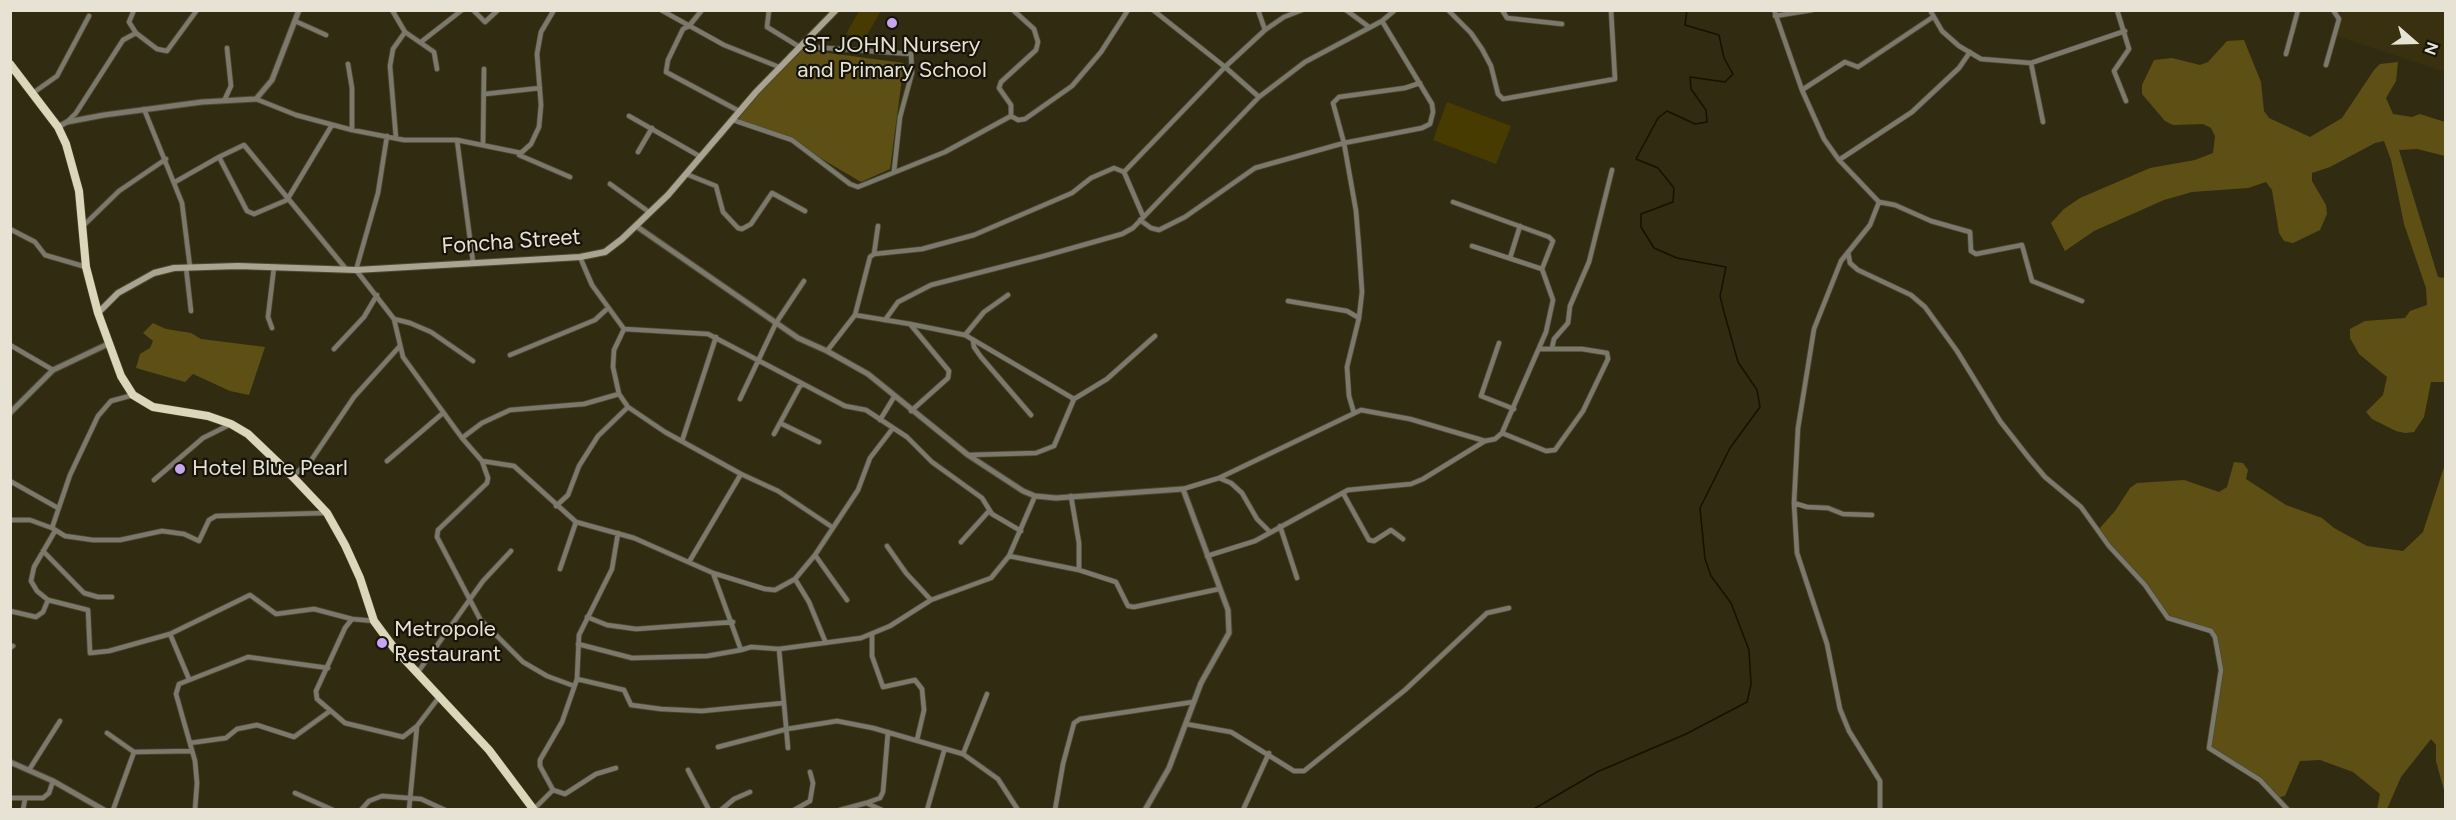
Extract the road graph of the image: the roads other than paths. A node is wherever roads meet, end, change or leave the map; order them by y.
1 (134, 10) edge
2 (197, 10) edge
3 (299, 10) edge
4 (392, 10) edge
5 (462, 10) edge
6 (473, 10) edge
7 (498, 10) edge
8 (554, 10) edge
9 (661, 10) edge
10 (702, 10) edge
11 (769, 10) edge
12 (836, 10) edge
13 (1013, 10) edge
14 (1128, 10) edge
15 (1152, 10) edge
16 (1258, 10) edge
17 (1302, 10) edge
18 (1346, 10) edge
19 (1395, 10) edge
20 (1448, 10) edge
21 (1502, 10) edge
22 (1611, 10) edge
23 (1812, 10) edge
24 (1930, 10) edge
25 (2118, 10) edge
26 (2298, 10) edge
27 (2333, 10) edge
28 (1774, 13) edge
29 (89, 16) dead end
30 (1933, 17) junction
31 (295, 21) junction
32 (1382, 21) junction
33 (1562, 24) dead end
34 (689, 26) junction
35 (1369, 27) junction
36 (1265, 30) junction
37 (2125, 31) junction
38 (405, 32) junction
39 (136, 33) junction
40 (326, 35) dead end
41 (422, 42) junction
42 (798, 46) junction
43 (227, 48) dead end
44 (1970, 52) junction
45 (2286, 54) dead end
46 (2031, 63) junction
47 (10, 64) edge
48 (348, 64) dead end
49 (2326, 65) dead end
50 (779, 67) junction
51 (1225, 67) junction
52 (437, 69) dead end
53 (484, 69) dead end
54 (1420, 82) junction
55 (540, 88) junction
56 (1802, 90) junction
57 (33, 93) junction
58 (485, 94) junction
59 (1260, 97) junction
60 (256, 99) junction
61 (224, 101) junction
62 (2126, 101) dead end
63 (144, 109) junction
64 (739, 111) junction
65 (629, 116) dead end
66 (1011, 116) junction
67 (733, 120) junction
68 (67, 122) junction
69 (2043, 122) dead end
70 (332, 125) junction
71 (58, 127) junction
72 (652, 128) junction
73 (351, 130) junction
74 (387, 136) junction
75 (396, 138) junction
76 (458, 140) junction
77 (1344, 143) junction
78 (483, 145) junction
79 (638, 152) dead end
80 (517, 154) junction
81 (219, 156) junction
82 (701, 157) junction
83 (166, 159) junction
84 (1839, 160) junction
85 (1612, 170) dead end
86 (894, 171) junction
87 (1124, 172) junction
88 (686, 174) junction
89 (570, 177) dead end
90 (175, 182) junction
91 (610, 184) dead end
92 (287, 200) junction
93 (1453, 202) dead end
94 (1879, 202) junction
95 (805, 211) dead end
96 (649, 212) junction
97 (1142, 218) junction
98 (636, 226) junction
99 (878, 226) dead end
100 (1520, 226) junction
101 (81, 228) junction
102 (10, 229) edge
103 (1472, 246) dead end
104 (1848, 252) junction
105 (874, 254) junction
106 (580, 257) junction
107 (1510, 258) junction
108 (473, 262) junction
109 (86, 267) junction
110 (188, 267) junction
111 (274, 267) junction
112 (346, 269) junction
113 (1542, 269) junction
114 (356, 270) junction
115 (804, 281) dead end
116 (377, 295) junction
117 (1008, 296) dead end
118 (1288, 301) dead end
119 (2082, 301) dead end
120 (608, 308) junction
121 (191, 311) dead end
122 (98, 313) junction
123 (855, 315) junction
124 (1359, 318) junction
125 (394, 319) junction
126 (885, 320) junction
127 (776, 323) junction
128 (910, 324) junction
129 (272, 328) dead end
130 (624, 329) junction
131 (965, 335) junction
132 (1155, 336) dead end
133 (716, 337) junction
134 (973, 341) junction
135 (1499, 343) dead end
136 (108, 344) junction
137 (10, 345) edge
138 (399, 347) junction
139 (1552, 348) junction
140 (334, 349) dead end
141 (1539, 349) junction
142 (827, 351) junction
143 (510, 355) dead end
144 (759, 360) junction
145 (473, 362) dead end
146 (53, 370) junction
147 (801, 384) junction
148 (619, 394) junction
149 (133, 395) junction
150 (894, 397) junction
151 (740, 399) dead end
152 (1074, 399) junction
153 (628, 407) junction
154 (1515, 409) junction
155 (911, 411) junction
156 (10, 413) edge
157 (443, 413) junction
158 (1354, 413) junction
159 (1031, 415) dead end
160 (880, 420) junction
161 (780, 423) junction
162 (231, 424) junction
163 (893, 428) junction
164 (1502, 433) junction
165 (774, 434) dead end
166 (462, 438) junction
167 (682, 441) junction
168 (1485, 441) junction
169 (819, 442) dead end
170 (968, 455) junction
171 (387, 461) dead end
172 (482, 461) junction
173 (741, 474) junction
174 (293, 477) junction
175 (1219, 478) junction
176 (154, 480) dead end
177 (10, 481) edge
178 (1183, 489) junction
179 (1343, 493) junction
180 (1035, 496) junction
181 (1071, 496) junction
182 (1794, 502) junction
183 (556, 506) junction
184 (58, 508) junction
185 (989, 511) junction
186 (327, 513) junction
187 (1872, 515) dead end
188 (10, 520) edge
189 (576, 522) junction
190 (1280, 526) junction
191 (832, 527) junction
192 (53, 529) junction
193 (1021, 531) junction
194 (1269, 531) junction
195 (618, 533) junction
196 (1403, 539) dead end
197 (961, 542) dead end
198 (887, 546) dead end
199 (511, 550) dead end
200 (43, 551) junction
201 (814, 555) junction
202 (1009, 556) junction
203 (1207, 556) junction
204 (689, 562) junction
205 (560, 569) dead end
206 (1079, 570) junction
207 (713, 573) junction
208 (1297, 578) dead end
209 (795, 579) junction
210 (1219, 589) junction
211 (112, 597) dead end
212 (48, 600) junction
213 (847, 600) dead end
214 (931, 600) junction
215 (469, 602) junction
216 (1509, 608) dead end
217 (10, 610) edge
218 (587, 617) junction
219 (352, 619) junction
220 (374, 621) junction
221 (733, 622) junction
222 (170, 634) junction
223 (872, 634) junction
224 (825, 641) junction
225 (578, 644) junction
226 (778, 649) junction
227 (741, 650) junction
228 (328, 668) junction
229 (418, 672) junction
230 (189, 679) junction
231 (577, 680) junction
232 (574, 686) junction
233 (987, 694) dead end
234 (440, 696) junction
235 (1192, 702) junction
236 (784, 703) junction
237 (330, 711) junction
238 (60, 721) dead end
239 (1186, 724) junction
240 (417, 726) junction
241 (787, 729) junction
242 (888, 732) junction
243 (107, 734) dead end
244 (917, 740) junction
245 (190, 742) junction
246 (718, 747) dead end
247 (788, 748) dead end
248 (192, 751) junction
249 (944, 751) junction
250 (134, 752) junction
251 (1269, 753) junction
252 (963, 754) junction
253 (10, 762) edge
254 (616, 768) dead end
255 (29, 770) junction
256 (688, 770) dead end
257 (810, 772) dead end
258 (53, 781) junction
259 (553, 790) junction
260 (750, 792) dead end
261 (296, 793) dead end
262 (10, 798) edge
263 (412, 798) junction
264 (25, 799) junction
265 (866, 803) junction
266 (103, 809) edge
267 (534, 809) edge
268 (23, 810) edge
269 (113, 810) edge
270 (195, 810) edge
271 (333, 810) edge
272 (361, 810) edge
273 (409, 810) edge
274 (445, 810) edge
275 (709, 810) edge
276 (721, 810) edge
277 (794, 810) edge
278 (840, 810) edge
279 (882, 810) edge
280 (927, 810) edge
281 (1018, 810) edge
282 (1055, 810) edge
283 (1145, 810) edge
284 (1243, 810) edge
285 (1880, 810) edge
286 (2288, 810) edge

1 - 39 street
2 - 39 street
3 - 31 street
4 - 38 street
5 - 41 street
6 - 7 street
8 - 55 street
9 - 34 street
10 - 34 street
11 - 42 street
12 - 42 main road, Foncha Street
13 - 66 street
14 - 66 street
15 - 51 street
16 - 36 street
17 - 36 street
18 - 35 street
19 - 32 street
20 - 22 street
21 - 33 street
23 - 28 street
24 - 30 street
25 - 37 street
26 - 45 street
27 - 49 street
28 - 56 street
29 - 57 street
30 - 44 street
30 - 56 street
31 - 40 street
31 - 60 street
32 - 35 street
32 - 54 street
34 - 50 street
34 - 64 street
35 - 59 street
36 - 51 street
37 - 46 street
37 - 62 street
38 - 41 street
38 - 75 street
39 - 68 street
41 - 52 street
42 - 50 main road, Foncha Street
42 - 86 street
43 - 61 street
44 - 46 street
44 - 84 street
46 - 69 street
47 - 57 highway
48 - 73 street
50 - 64 main road, Foncha Street
51 - 59 street
51 - 87 street
53 - 58 street
54 - 77 street
54 - 77 street
55 - 58 street
55 - 80 street
56 - 84 street
57 - 71 highway
58 - 78 street
59 - 97 street
60 - 61 street
60 - 70 street
61 - 63 street
63 - 68 street
63 - 83 street
64 - 67 main road, Foncha Street
65 - 72 street
66 - 86 street
67 - 82 main road, Foncha Street
67 - 86 street
68 - 71 street
70 - 73 street
70 - 92 street
71 - 101 highway
72 - 79 street
72 - 82 street
73 - 74 street
74 - 75 street
74 - 114 street
75 - 76 street
76 - 78 street
76 - 108 street
77 - 97 street
77 - 124 street
78 - 80 street
80 - 89 street
81 - 90 street
81 - 92 street
81 - 92 street
82 - 88 main road, Foncha Street
83 - 90 street
83 - 101 street
84 - 94 street
85 - 139 street
87 - 97 street
87 - 105 street
88 - 95 street
88 - 96 main road, Foncha Street
90 - 110 street
91 - 96 street
92 - 112 street
93 - 100 street
94 - 104 street
94 - 119 street
96 - 98 main road, Foncha Street
97 - 126 street
98 - 106 main road, Foncha Street
98 - 127 street
99 - 105 street
100 - 107 street
100 - 113 street
101 - 109 highway
102 - 109 street
103 - 107 street
104 - 182 street
104 - 286 street
105 - 123 street
106 - 108 main road, Foncha Street
106 - 120 street
107 - 113 street
108 - 114 main road, Foncha Street
109 - 122 highway
110 - 111 main road, Foncha Street
110 - 121 street
110 - 122 main road, Foncha Street
111 - 112 main road, Foncha Street
111 - 129 street
112 - 114 main road, Foncha Street
113 - 141 street
114 - 116 street
115 - 127 street
116 - 125 street
116 - 140 street
117 - 131 street
118 - 124 street
120 - 130 street
120 - 143 street
122 - 136 highway
123 - 126 street
123 - 142 street
124 - 158 street
125 - 138 street
125 - 145 street
126 - 128 street
127 - 142 street
127 - 144 street
128 - 131 street
128 - 155 street
130 - 133 street
130 - 148 street
131 - 134 street
132 - 152 street
133 - 144 street
133 - 167 street
134 - 152 street
134 - 159 street
135 - 154 street
136 - 146 street
136 - 149 highway
137 - 146 street
138 - 157 street
138 - 174 street
139 - 141 street
139 - 164 street
141 - 154 street
142 - 150 street
144 - 147 street
144 - 151 street
146 - 156 street
147 - 160 street
147 - 161 street
148 - 153 street
148 - 166 street
149 - 162 highway
149 - 184 street
150 - 155 street
150 - 160 street
152 - 170 street
153 - 167 street
153 - 183 street
154 - 164 street
155 - 170 street
157 - 166 street
157 - 171 street
158 - 168 street
158 - 175 street
160 - 163 street
161 - 165 street
161 - 169 street
162 - 174 highway
162 - 176 street
163 - 185 street
163 - 191 street
164 - 168 street
166 - 172 street
167 - 173 street
168 - 179 street
170 - 180 street
172 - 183 street
172 - 215 street
173 - 191 street
173 - 204 street
174 - 186 highway
175 - 178 street
175 - 194 street
177 - 184 street
178 - 181 street
178 - 203 street
179 - 190 street
179 - 196 street
180 - 181 street
180 - 193 street
181 - 206 street
182 - 187 street
182 - 285 street
183 - 189 street
184 - 192 street
185 - 193 street
185 - 197 street
186 - 192 street
186 - 220 highway
188 - 192 street
189 - 195 street
189 - 205 street
190 - 194 street
190 - 208 street
191 - 201 street
192 - 200 street
193 - 202 street
194 - 203 street
195 - 204 street
195 - 218 street
198 - 214 street
199 - 215 street
200 - 211 street
200 - 212 street
201 - 209 street
201 - 213 street
202 - 206 street
202 - 214 street
203 - 210 street
204 - 207 street
206 - 210 street
207 - 209 street
207 - 221 street
209 - 224 street
210 - 235 street
212 - 217 street
212 - 222 street
214 - 223 street
215 - 229 street
215 - 232 street
216 - 251 street
218 - 221 street
218 - 225 street
219 - 220 street
219 - 222 street
219 - 228 street
220 - 229 highway
221 - 227 street
222 - 230 street
223 - 224 street
223 - 244 street
224 - 226 street
225 - 227 street
225 - 231 street
226 - 227 street
226 - 236 street
228 - 230 street
228 - 237 street
229 - 234 highway
230 - 245 street
231 - 232 street
231 - 236 street
232 - 259 street
233 - 252 street
234 - 240 street
234 - 267 highway
235 - 239 street
235 - 282 street
236 - 241 street
237 - 240 street
237 - 245 street
238 - 255 street
239 - 251 street
239 - 283 street
240 - 263 street
241 - 242 street
241 - 246 street
241 - 247 street
242 - 244 street
242 - 265 street
243 - 250 street
244 - 249 street
245 - 248 street
248 - 250 street
248 - 270 street
249 - 252 street
249 - 280 street
250 - 269 street
251 - 284 street
252 - 281 street
253 - 255 street
254 - 259 street
255 - 258 street
256 - 275 street
257 - 277 street
258 - 264 street
258 - 266 street
259 - 267 street
260 - 276 street
261 - 271 street
262 - 264 street
263 - 272 street
263 - 273 street
263 - 274 street
264 - 268 street
265 - 278 street
265 - 279 street

